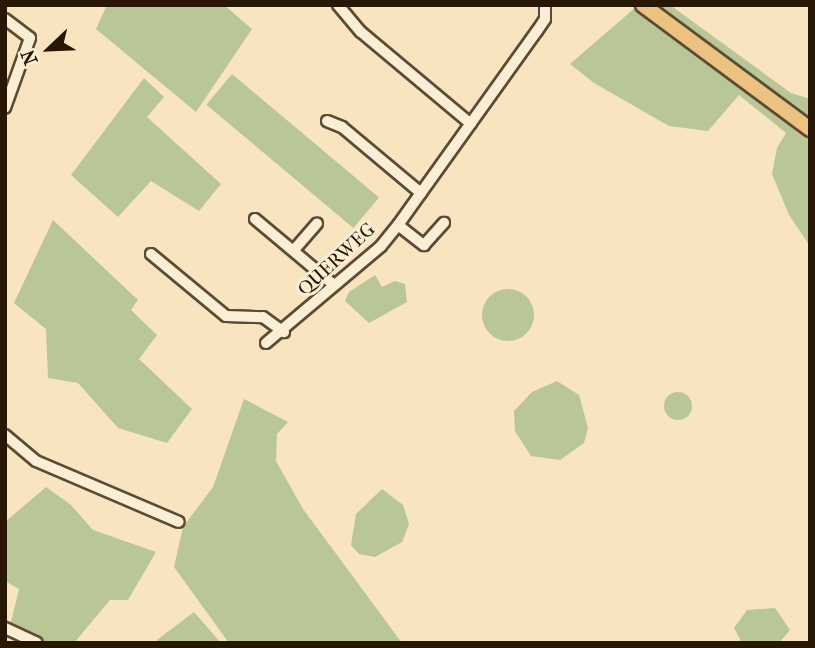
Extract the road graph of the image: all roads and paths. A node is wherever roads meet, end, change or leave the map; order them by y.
1 (338, 5) edge
2 (545, 5) edge
3 (643, 5) edge
4 (5, 19) edge
5 (5, 108) edge
6 (327, 121) dead end
7 (471, 124) junction
8 (810, 129) edge
9 (421, 193) junction
10 (255, 219) dead end
11 (444, 222) dead end
12 (317, 224) dead end
13 (398, 225) junction
14 (294, 250) junction
15 (151, 254) dead end
16 (334, 285) junction
17 (284, 332) junction
18 (266, 343) dead end
19 (5, 435) edge
20 (179, 522) dead end
21 (5, 628) edge
22 (37, 643) edge

1 - 7 street
2 - 7 street, QUERWEG
3 - 8 main road
4 - 5 street
6 - 9 street
7 - 9 street, QUERWEG
9 - 13 street, QUERWEG
10 - 14 street
11 - 13 street
12 - 14 street
13 - 16 street, QUERWEG
14 - 16 street
15 - 17 street
16 - 17 street, QUERWEG
17 - 18 street, QUERWEG
19 - 20 street
21 - 22 street

